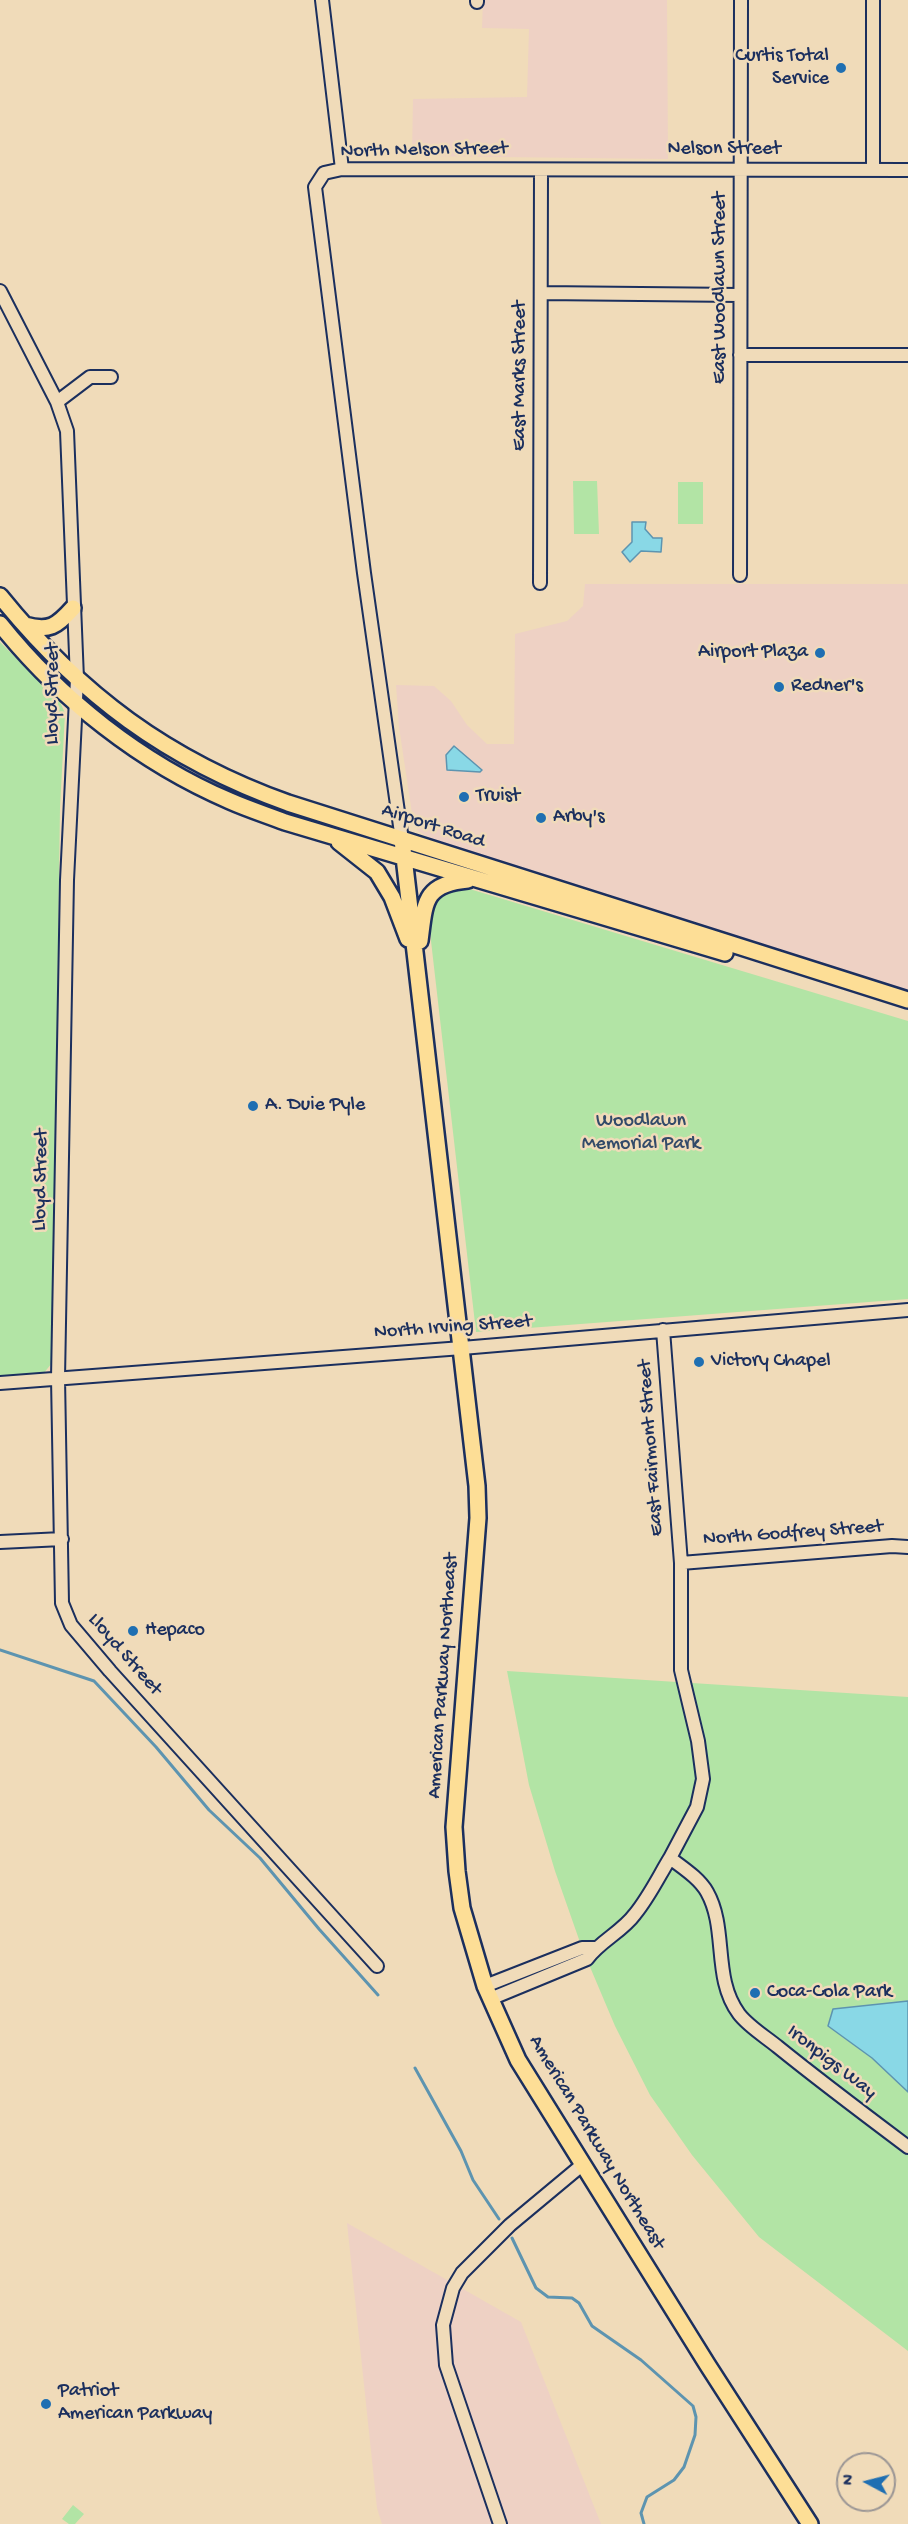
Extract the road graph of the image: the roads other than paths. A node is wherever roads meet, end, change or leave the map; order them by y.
1 (322, 0) edge
2 (741, 0) edge
3 (873, 0) edge
4 (342, 170) junction
5 (541, 170) junction
6 (740, 170) junction
7 (873, 170) junction
8 (908, 170) edge
9 (0, 291) edge
10 (540, 293) junction
11 (740, 295) junction
12 (740, 355) junction
13 (908, 355) edge
14 (111, 377) dead end
15 (57, 402) junction
16 (740, 575) dead end
17 (540, 583) dead end
18 (0, 596) edge
19 (73, 608) junction
20 (0, 624) edge
21 (25, 626) junction
22 (77, 679) junction
23 (76, 705) junction
24 (327, 834) junction
25 (402, 840) junction
26 (404, 856) junction
27 (476, 879) junction
28 (417, 962) junction
29 (908, 1000) edge
30 (908, 1011) edge
31 (908, 1310) edge
32 (663, 1330) junction
33 (462, 1348) junction
34 (58, 1378) junction
35 (0, 1383) edge
36 (62, 1539) junction
37 (0, 1542) edge
38 (908, 1547) edge
39 (681, 1563) junction
40 (670, 1858) junction
41 (377, 1966) dead end
42 (488, 1993) junction
43 (908, 2147) edge
44 (582, 2165) junction
45 (500, 2524) edge
46 (810, 2524) edge

1 - 4 street
2 - 6 street, East Woodlawn Street
3 - 7 street
4 - 5 street, North Nelson Street
4 - 25 street, North Nelson Street
5 - 6 street, Nelson Street
5 - 10 street, East Marks Street
6 - 7 street, Nelson Street
6 - 11 street, East Woodlawn Street
7 - 8 street, Nelson Street
9 - 15 street, Lloyd Street
10 - 11 street
10 - 17 street, East Marks Street
11 - 12 street, East Woodlawn Street
12 - 13 street
12 - 16 street, East Woodlawn Street
14 - 15 street
15 - 19 street, Lloyd Street
18 - 21 main road, Airport Road
19 - 21 main road
19 - 22 street, Lloyd Street
20 - 23 main road, Airport Road
21 - 22 main road, Airport Road
22 - 23 street, Lloyd Street
22 - 25 main road, Airport Road
23 - 24 main road, Airport Road
23 - 34 street, Lloyd Street
24 - 26 main road, Airport Road
24 - 28 main road
25 - 26 main road
25 - 29 main road, Airport Road
26 - 27 main road, Airport Road
26 - 28 main road
27 - 28 main road
27 - 30 main road, Airport Road
28 - 33 main road, American Parkway Northeast
31 - 32 street, North Irving Street
32 - 33 street, North Irving Street
32 - 39 street, East Fairmont Street
33 - 34 street, North Irving Street
33 - 42 main road, American Parkway Northeast
34 - 35 street, North Irving Street
34 - 36 street, Lloyd Street
36 - 37 street
36 - 41 street, Lloyd Street
38 - 39 street, North Godfrey Street
39 - 40 street, East Fairmont Street
40 - 42 street
40 - 43 street, Ironpigs Way
42 - 44 main road, American Parkway Northeast
44 - 45 street
44 - 46 main road, American Parkway Northeast

